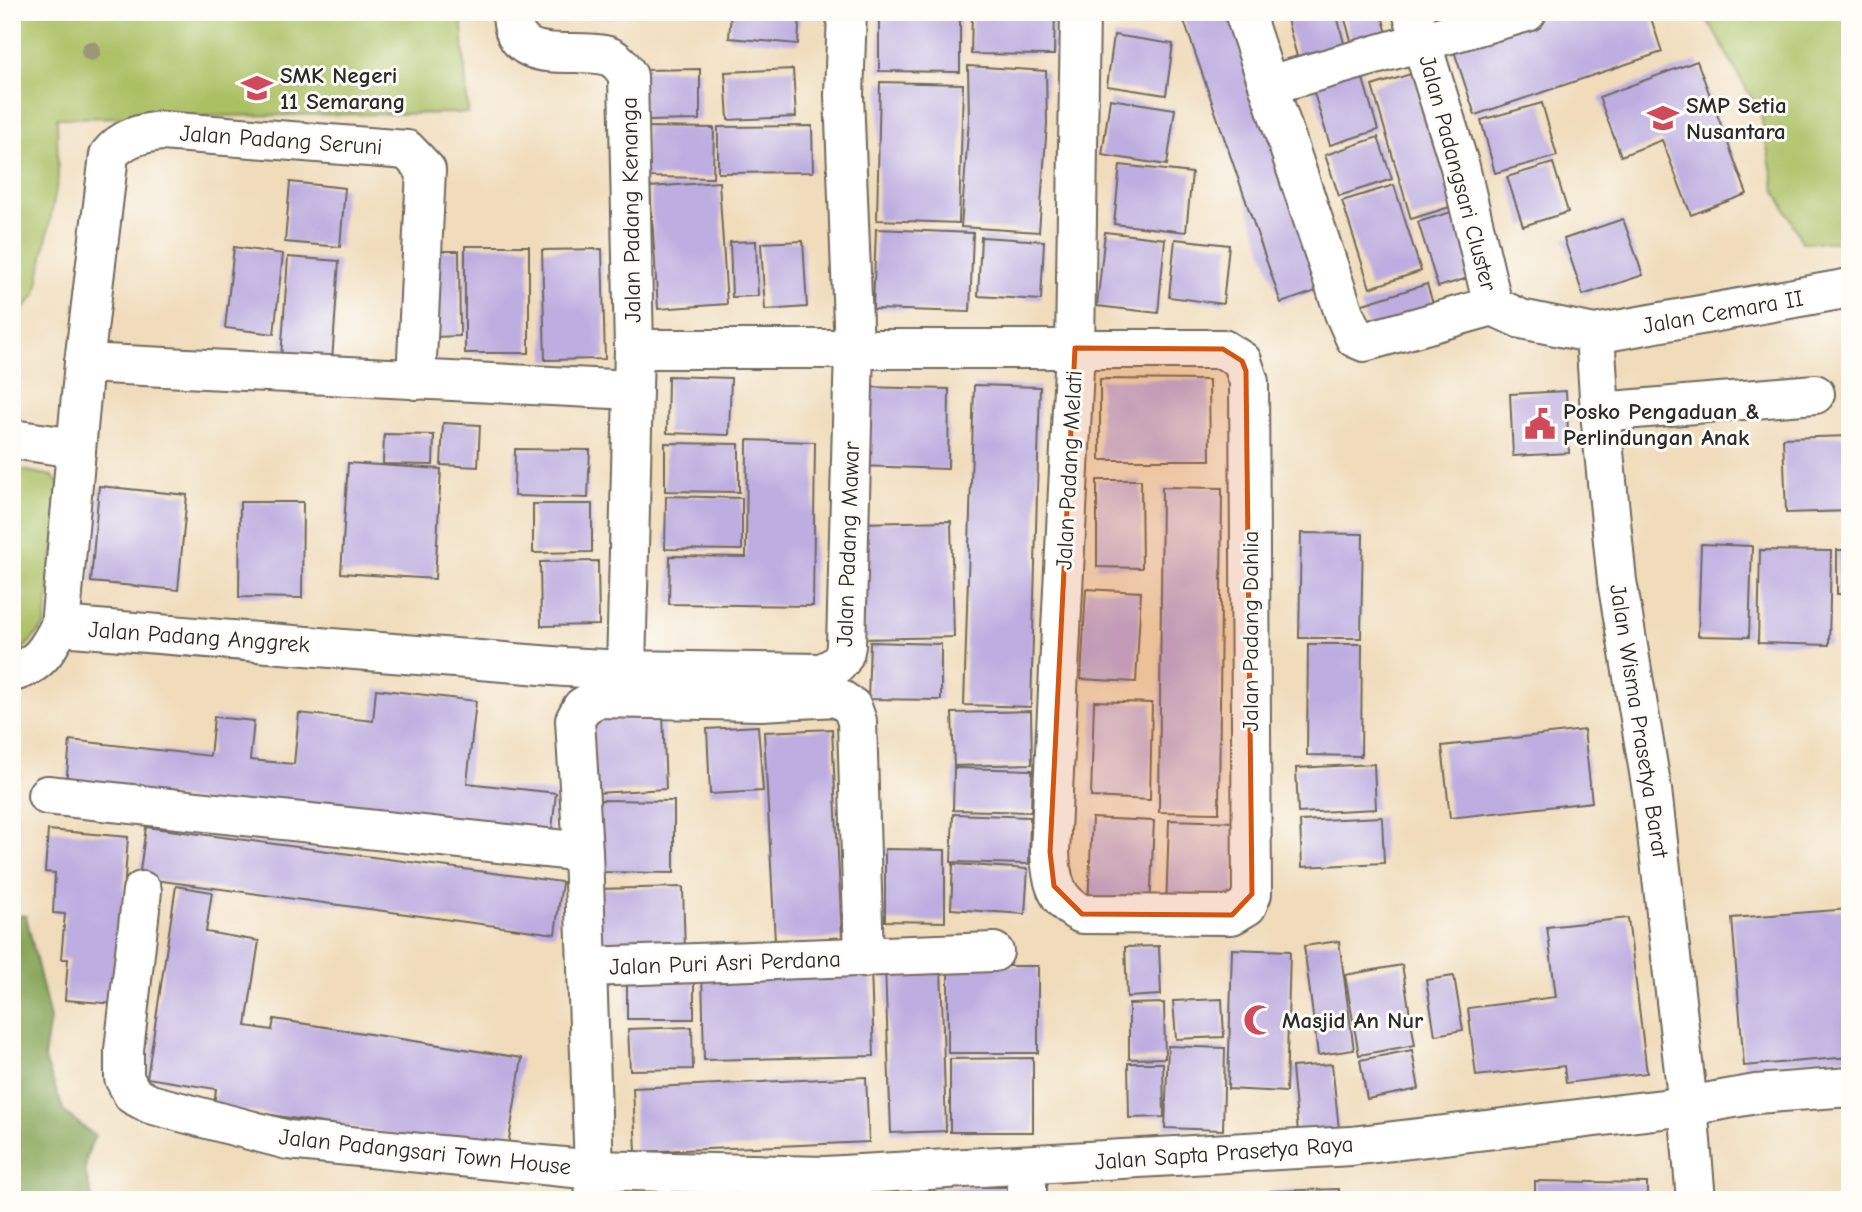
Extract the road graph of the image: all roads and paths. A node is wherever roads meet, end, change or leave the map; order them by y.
1 (847, 12) edge
2 (1080, 12) edge
3 (1244, 12) edge
4 (1527, 12) edge
5 (512, 18) edge
6 (1417, 27) edge
7 (1269, 85) junction
8 (1850, 288) edge
9 (1493, 306) junction
10 (1595, 334) junction
11 (1075, 348) junction
12 (634, 349) junction
13 (854, 349) junction
14 (85, 351) junction
15 (416, 380) junction
16 (633, 390) junction
17 (1815, 394) dead end
18 (1600, 412) junction
19 (12, 439) edge
20 (76, 448) junction
21 (60, 626) junction
22 (626, 670) junction
23 (12, 672) edge
24 (47, 795) dead end
25 (583, 852) junction
26 (142, 891) dead end
27 (1083, 914) joint
28 (994, 952) dead end
29 (864, 958) junction
30 (587, 967) junction
31 (1850, 1087) edge
32 (1688, 1106) junction
33 (1027, 1182) edge
34 (594, 1185) edge
35 (825, 1188) edge
36 (1696, 1200) edge

1 - 13 street, Jalan Padang Mawar
2 - 11 street, Jalan Padang Melati
3 - 7 street, Jalan Padangsari Cluster
4 - 6 street, Jalan Padangsari Cluster
5 - 12 street, Jalan Padang Kenanga
6 - 7 street, Jalan Padangsari Cluster
6 - 9 street, Jalan Padangsari Cluster
7 - 9 street, Jalan Padangsari Cluster
8 - 10 street, Jalan Cemara II
9 - 10 street, Jalan Padangsari Cluster
10 - 18 street, Jalan Wisma Prasetya Barat
11 - 13 street
11 - 27 street, Jalan Padang Melati
11 - 27 street, Jalan Padang Dahlia
12 - 13 street, Jalan Padang Kenanga
12 - 16 street
13 - 22 street, Jalan Padang Mawar
14 - 15 street
14 - 15 street, Jalan Padang Seruni
14 - 20 street, Jalan Padang Anggrek
15 - 16 street
16 - 22 street
17 - 18 street
18 - 32 street, Jalan Wisma Prasetya Barat
19 - 20 street
20 - 21 street, Jalan Padang Anggrek
21 - 22 street, Jalan Padang Anggrek
21 - 23 street
24 - 25 street
25 - 29 street, Jalan Puri Asri Perdana
25 - 30 street, Jalan Puri Asri Perdana
26 - 34 street, Jalan Padangsari Town House
28 - 29 street, Jalan Puri Asri Perdana
29 - 30 street, Jalan Puri Asri Perdana
30 - 34 street, Jalan Puri Asri Perdana
31 - 32 street, Jalan Sapta Prasetya Raya
32 - 33 street, Jalan Sapta Prasetya Raya
32 - 36 street, Jalan Wisma Prasetya Barat
33 - 35 street, Jalan Sapta Prasetya Raya
34 - 35 street, Jalan Sapta Prasetya Raya

